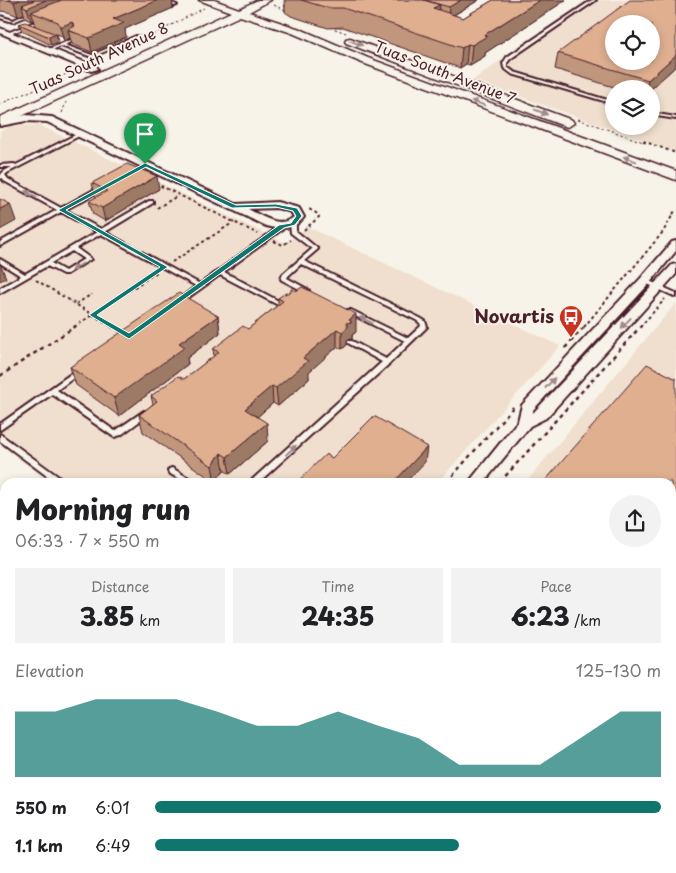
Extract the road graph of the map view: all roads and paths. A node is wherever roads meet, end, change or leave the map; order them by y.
1 (160, 0) edge
2 (266, 0) edge
3 (271, 0) edge
4 (284, 0) edge
5 (594, 0) edge
6 (206, 3) edge
7 (175, 5) dead end
8 (239, 5) edge
9 (194, 8) dead end
10 (40, 10) edge
11 (194, 14) junction
12 (276, 15) junction
13 (51, 16) edge
14 (0, 17) edge
15 (7, 20) junction
16 (211, 21) junction
17 (0, 23) edge
18 (26, 26) junction
19 (35, 30) edge
20 (3, 32) edge
21 (137, 37) dead end
22 (75, 39) edge
23 (144, 40) dead end
24 (62, 45) junction
25 (49, 50) junction
26 (73, 68) dead end
27 (94, 69) junction
28 (66, 70) dead end
29 (66, 76) junction
30 (55, 100) junction
31 (605, 100) edge
32 (0, 104) edge
33 (0, 112) edge
34 (62, 113) dead end
35 (676, 114) edge
36 (660, 115) edge
37 (665, 116) junction
38 (676, 118) edge
39 (49, 119) junction
40 (0, 122) edge
41 (576, 126) dead end
42 (81, 134) junction
43 (603, 136) dead end
44 (20, 164) junction
45 (676, 164) edge
46 (0, 166) edge
47 (676, 176) edge
48 (2, 177) edge
49 (104, 187) edge
50 (151, 202) dead end
51 (302, 206) dead end
52 (235, 207) junction
53 (676, 209) edge
54 (61, 210) junction
55 (234, 222) dead end
56 (293, 224) junction
57 (282, 227) junction
58 (100, 232) junction
59 (297, 236) junction
60 (0, 244) edge
61 (676, 244) edge
62 (72, 248) junction
63 (0, 261) edge
64 (300, 262) junction
65 (46, 263) junction
66 (165, 267) junction
67 (676, 267) edge
68 (220, 272) junction
69 (25, 276) junction
70 (35, 279) dead end
71 (645, 281) junction
72 (200, 286) junction
73 (0, 291) edge
74 (669, 292) edge
75 (312, 293) edge
76 (92, 294) dead end
77 (176, 303) edge
78 (76, 304) junction
79 (339, 306) edge
80 (277, 313) edge
81 (92, 315) junction
82 (129, 337) edge
83 (409, 341) junction
84 (350, 342) dead end
85 (564, 348) dead end
86 (387, 362) junction
87 (89, 365) edge
88 (0, 376) edge
89 (52, 390) junction
90 (518, 400) dead end
91 (156, 405) edge
92 (525, 422) junction
93 (0, 427) edge
94 (0, 436) edge
95 (172, 471) dead end
96 (55, 478) edge
97 (183, 478) edge
98 (259, 478) edge
99 (450, 478) edge
100 (479, 478) edge
101 (504, 478) edge

1 - 7 lane
2 - 8 street, Tuas South Avenue 8
3 - 12 street
4 - 12 path
5 - 31 lane
6 - 8 street, Tuas South Avenue 7
6 - 11 path
6 - 16 street
8 - 12 street, Tuas South Avenue 7
8 - 16 street, Tuas South Avenue 8
9 - 11 path
10 - 15 lane
11 - 23 path
12 - 16 street
12 -> 41 street, Tuas South Avenue 7
47 -> 12 street, Tuas South Avenue 7
13 - 18 lane
14 - 15 lane
15 - 17 lane
16 - 27 street, Tuas South Avenue 8
16 - 30 street, Tuas South Avenue 8
18 - 19 lane
18 - 20 lane
20 - 25 street
21 - 24 lane
22 - 24 lane
24 - 25 lane
25 - 27 street
26 - 29 path
27 - 33 street, Tuas South Avenue 8
28 - 29 path
29 - 32 path
30 - 34 path
30 - 39 street
30 - 40 street, Tuas South Avenue 8
35 - 37 lane
36 - 37 lane
37 - 38 lane
39 - 40 street
39 - 42 street
42 - 44 lane
42 - 52 street
43 - 45 street
44 - 46 lane
44 - 48 lane
54 -> 48 lane
49 - 54 lane
50 - 58 lane
51 - 59 path
52 - 56 street
52 - 57 street
53 - 85 path
54 - 58 lane
54 - 60 lane
55 - 66 path
56 - 57 street
56 - 59 lane
57 - 68 lane
58 - 62 lane
58 - 66 lane
59 - 64 lane
61 - 71 street
62 - 65 lane
62 -> 65 lane
63 - 69 lane
64 - 75 lane
64 - 83 lane
65 - 69 lane
66 - 72 lane
66 - 81 path
67 - 74 street
68 - 72 lane
68 - 80 lane
69 - 73 lane
70 - 78 path
71 - 74 lane
92 -> 71 street
72 - 77 lane
74 -> 92 street
74 - 101 path
76 - 78 path
78 - 81 path
83 -> 79 lane
81 - 82 path
81 - 88 path
83 - 86 lane
84 - 86 lane
98 -> 86 lane
87 - 89 lane
89 - 91 lane
89 - 93 lane
90 - 99 path
92 - 100 street
94 - 96 lane
95 - 97 lane

